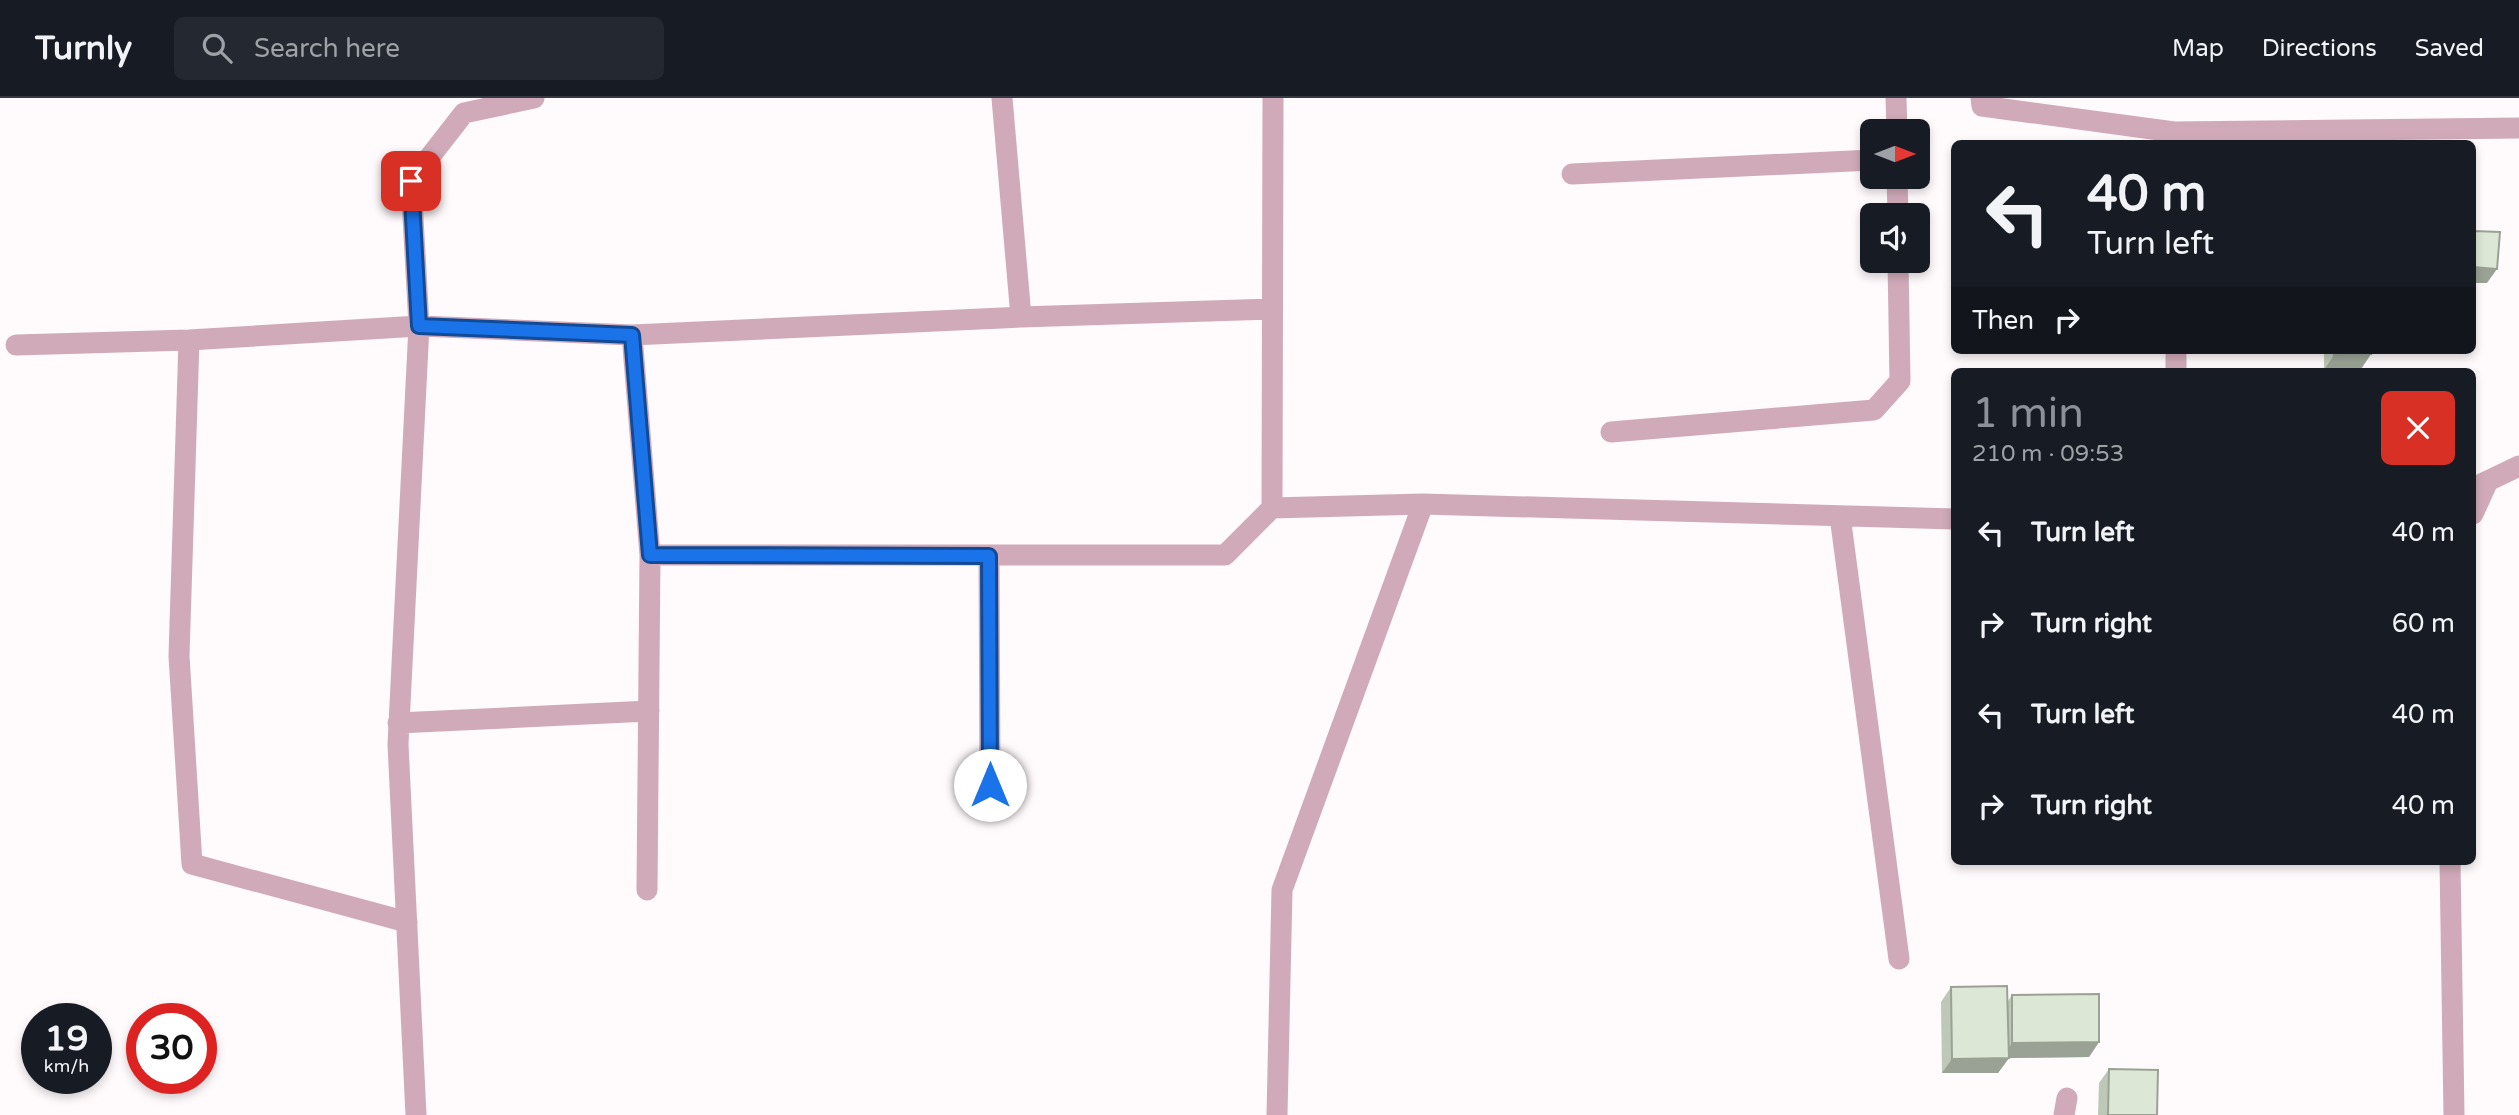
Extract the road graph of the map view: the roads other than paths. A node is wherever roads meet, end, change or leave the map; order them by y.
1 (534, 98) edge
2 (1002, 98) edge
3 (1273, 98) edge
4 (1896, 98) edge
5 (1981, 98) edge
6 (1897, 119) edge
7 (2519, 128) edge
8 (2174, 138) edge
9 (1860, 161) edge
10 (1572, 174) dead end
11 (1898, 273) edge
12 (1272, 309) junction
13 (1021, 317) junction
14 (419, 326) junction
15 (632, 335) junction
16 (189, 340) junction
17 (16, 345) dead end
18 (1611, 432) dead end
19 (2519, 466) edge
20 (2480, 485) edge
21 (1423, 504) junction
22 (1272, 508) junction
23 (1840, 516) junction
24 (1951, 519) edge
25 (650, 555) junction
26 (989, 556) junction
27 (649, 711) junction
28 (398, 723) junction
29 (990, 785) dead end
30 (2450, 865) edge
31 (647, 890) dead end
32 (407, 922) junction
33 (1899, 959) dead end
34 (416, 1115) edge
35 (1277, 1115) edge
36 (2454, 1115) edge

1 - 14 street
2 - 13 street
3 - 12 street
4 - 6 street
5 - 8 street
7 - 8 street
9 - 10 street
11 - 18 street
12 - 13 street
12 - 22 street
13 - 15 street
14 - 15 street
14 - 16 street
14 - 28 street
15 - 25 street
16 - 17 street
16 - 32 street
19 - 20 street
21 - 22 street
21 - 23 street
21 - 35 street
22 - 26 street
23 - 24 street
23 - 33 street
25 - 26 street
25 - 27 street
26 - 29 street
27 - 28 street
27 - 31 street
28 - 32 street
30 - 36 street
32 - 34 street

